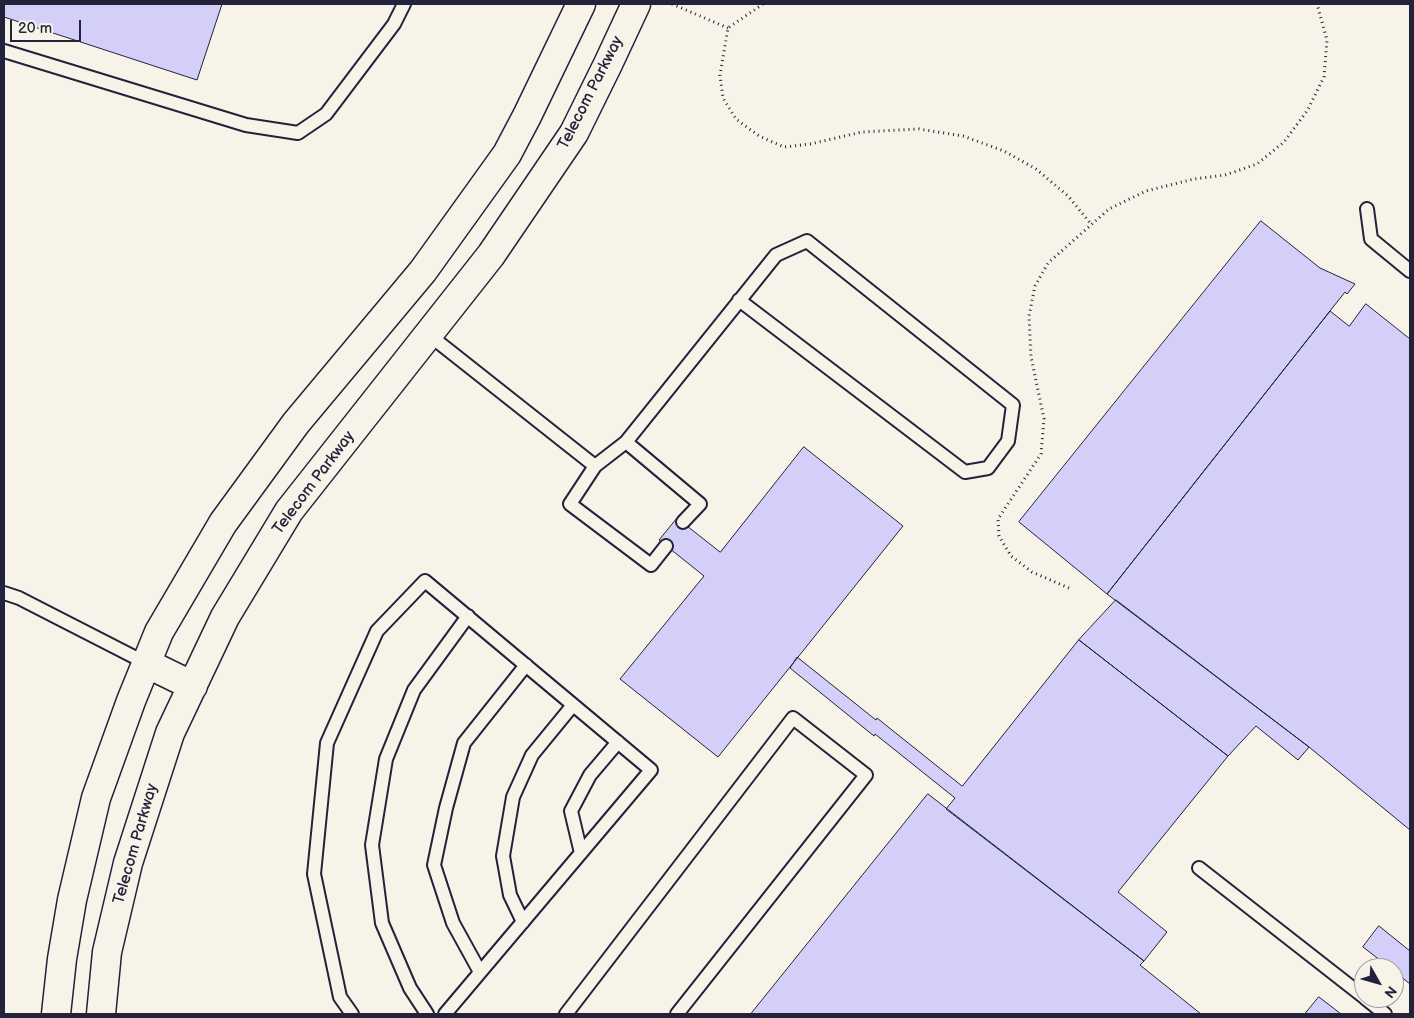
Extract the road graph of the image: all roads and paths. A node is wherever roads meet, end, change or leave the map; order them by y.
1 (404, 4) edge
2 (581, 4) edge
3 (636, 4) edge
4 (672, 4) edge
5 (763, 4) edge
6 (1317, 4) edge
7 (728, 28) junction
8 (4, 51) edge
9 (1367, 209) dead end
10 (1091, 224) junction
11 (1410, 271) edge
12 (739, 300) junction
13 (391, 309) junction
14 (428, 334) junction
15 (626, 442) junction
16 (595, 466) junction
17 (683, 522) dead end
18 (666, 546) dead end
19 (1069, 588) dead end
20 (4, 593) edge
21 (468, 616) junction
22 (146, 663) junction
23 (526, 665) junction
24 (193, 686) junction
25 (573, 704) junction
26 (618, 742) junction
27 (581, 853) junction
28 (1199, 868) dead end
29 (523, 922) junction
30 (480, 972) junction
31 (1354, 990) edge
32 (56, 1014) edge
33 (101, 1014) edge
34 (352, 1014) edge
35 (427, 1014) edge
36 (445, 1014) edge
37 (566, 1014) edge
38 (677, 1014) edge

1 - 8 lane
2 - 13 street
3 - 14 street, Telecom Parkway
4 - 7 path
5 - 7 path
6 - 10 path
7 - 10 path
9 - 11 lane
10 - 19 path
12 - 12 lane
12 - 15 lane
13 - 14 street
13 - 22 street
14 - 16 lane
14 - 24 street, Telecom Parkway
15 - 16 lane
15 - 17 lane
16 - 18 lane
20 - 22 lane
21 - 23 lane
21 - 34 lane
21 - 35 lane
22 - 24 street
22 - 32 street
23 - 25 lane
23 - 30 lane
24 - 33 street, Telecom Parkway
25 - 26 lane
25 - 29 lane
26 - 27 lane
26 - 27 lane
27 - 29 lane
28 - 31 lane
29 - 30 lane
30 - 36 lane
37 - 38 lane

